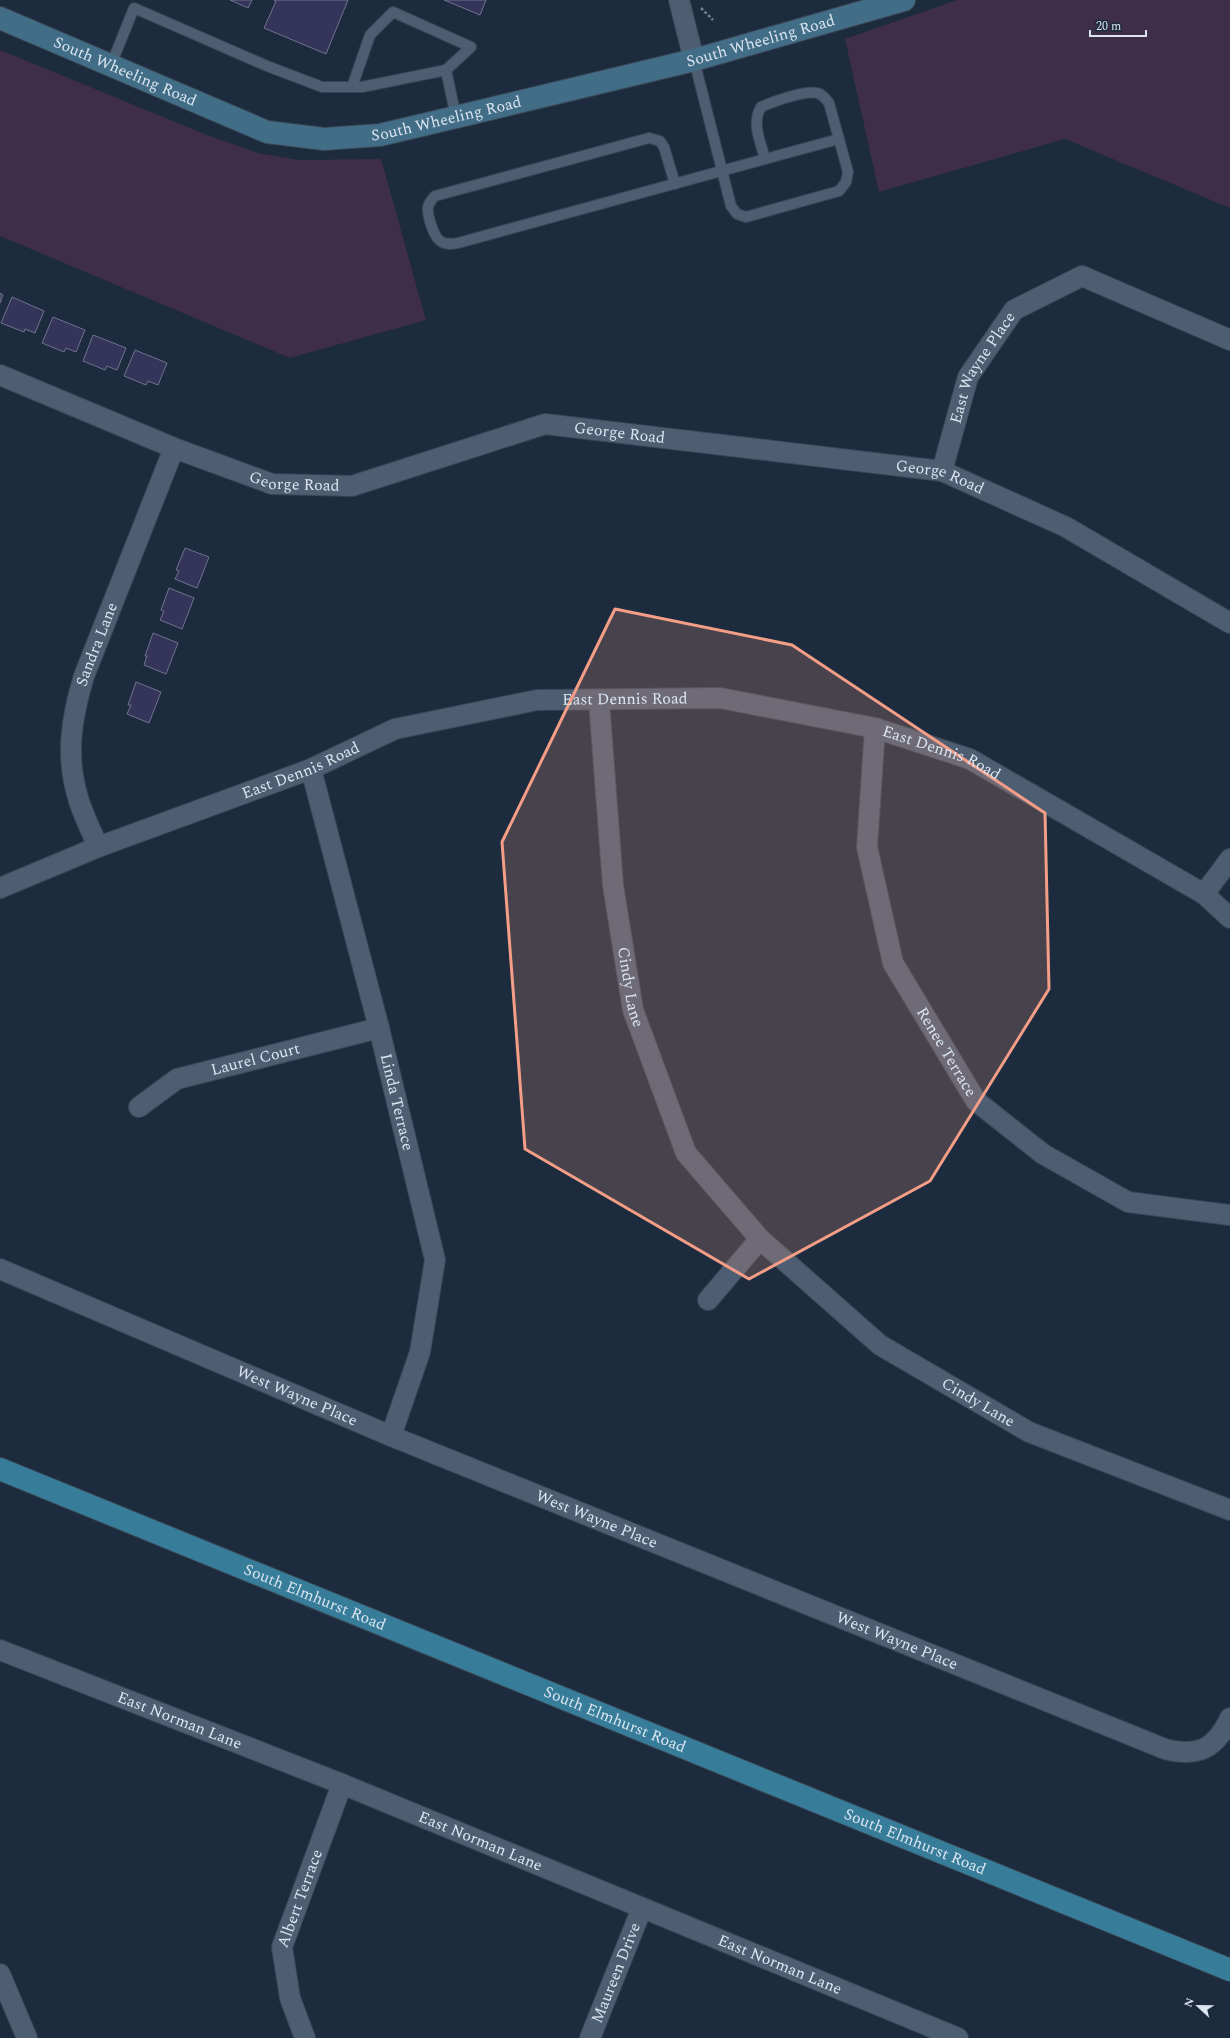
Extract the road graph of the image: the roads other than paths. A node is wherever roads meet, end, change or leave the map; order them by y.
1 (678, 0) edge
2 (904, 0) edge
3 (0, 18) edge
4 (694, 60) junction
5 (111, 65) junction
6 (446, 70) junction
7 (352, 87) junction
8 (456, 117) junction
9 (839, 139) junction
10 (765, 159) junction
11 (722, 171) junction
12 (675, 184) junction
13 (1230, 340) edge
14 (0, 375) edge
15 (174, 448) junction
16 (942, 471) junction
17 (1230, 623) edge
18 (599, 701) junction
19 (875, 728) junction
20 (311, 769) junction
21 (98, 847) junction
22 (1230, 859) edge
23 (0, 888) edge
24 (1204, 894) junction
25 (1230, 918) edge
26 (379, 1028) junction
27 (139, 1107) dead end
28 (1230, 1215) edge
29 (760, 1239) junction
30 (0, 1269) edge
31 (708, 1300) dead end
32 (391, 1436) junction
33 (0, 1469) edge
34 (1230, 1510) edge
35 (0, 1650) edge
36 (1230, 1718) edge
37 (342, 1784) junction
38 (642, 1908) junction
39 (1230, 1970) edge
40 (0, 1974) edge
41 (937, 2034) edge
42 (27, 2038) edge
43 (306, 2038) edge
44 (590, 2038) edge
45 (958, 2038) edge

1 - 4 street
2 - 4 main road, South Wheeling Road
3 - 5 main road, South Wheeling Road
4 - 8 main road, South Wheeling Road
4 - 11 lane
5 - 7 lane
5 - 8 main road, South Wheeling Road
6 - 7 lane
6 - 7 lane
6 - 8 lane
9 - 10 lane
9 - 10 lane
9 - 11 lane
10 - 11 lane
11 - 12 lane
12 - 12 lane
13 - 16 street, East Wayne Place
14 - 15 street, George Road
15 - 16 street, George Road
15 - 21 street, Sandra Lane
16 - 17 street, George Road
18 - 19 street, East Dennis Road
18 - 20 street, East Dennis Road
18 - 29 street, Cindy Lane
19 - 24 street, East Dennis Road
19 - 28 street, Renee Terrace
20 - 21 street, East Dennis Road
20 - 26 street, Linda Terrace
21 - 23 street, East Dennis Road
22 - 24 street
24 - 25 street, East Dennis Road
26 - 27 street, Laurel Court
26 - 32 street, Linda Terrace
29 - 31 street
29 - 34 street, Cindy Lane
30 - 32 street, West Wayne Place
32 - 36 street, West Wayne Place
33 - 39 main road, South Elmhurst Road
35 - 37 street, East Norman Lane
37 - 38 street, East Norman Lane
37 - 43 street, Albert Terrace
38 - 41 street, East Norman Lane
38 - 44 street, Maureen Drive
40 - 42 street
41 - 45 street, East Norman Lane

